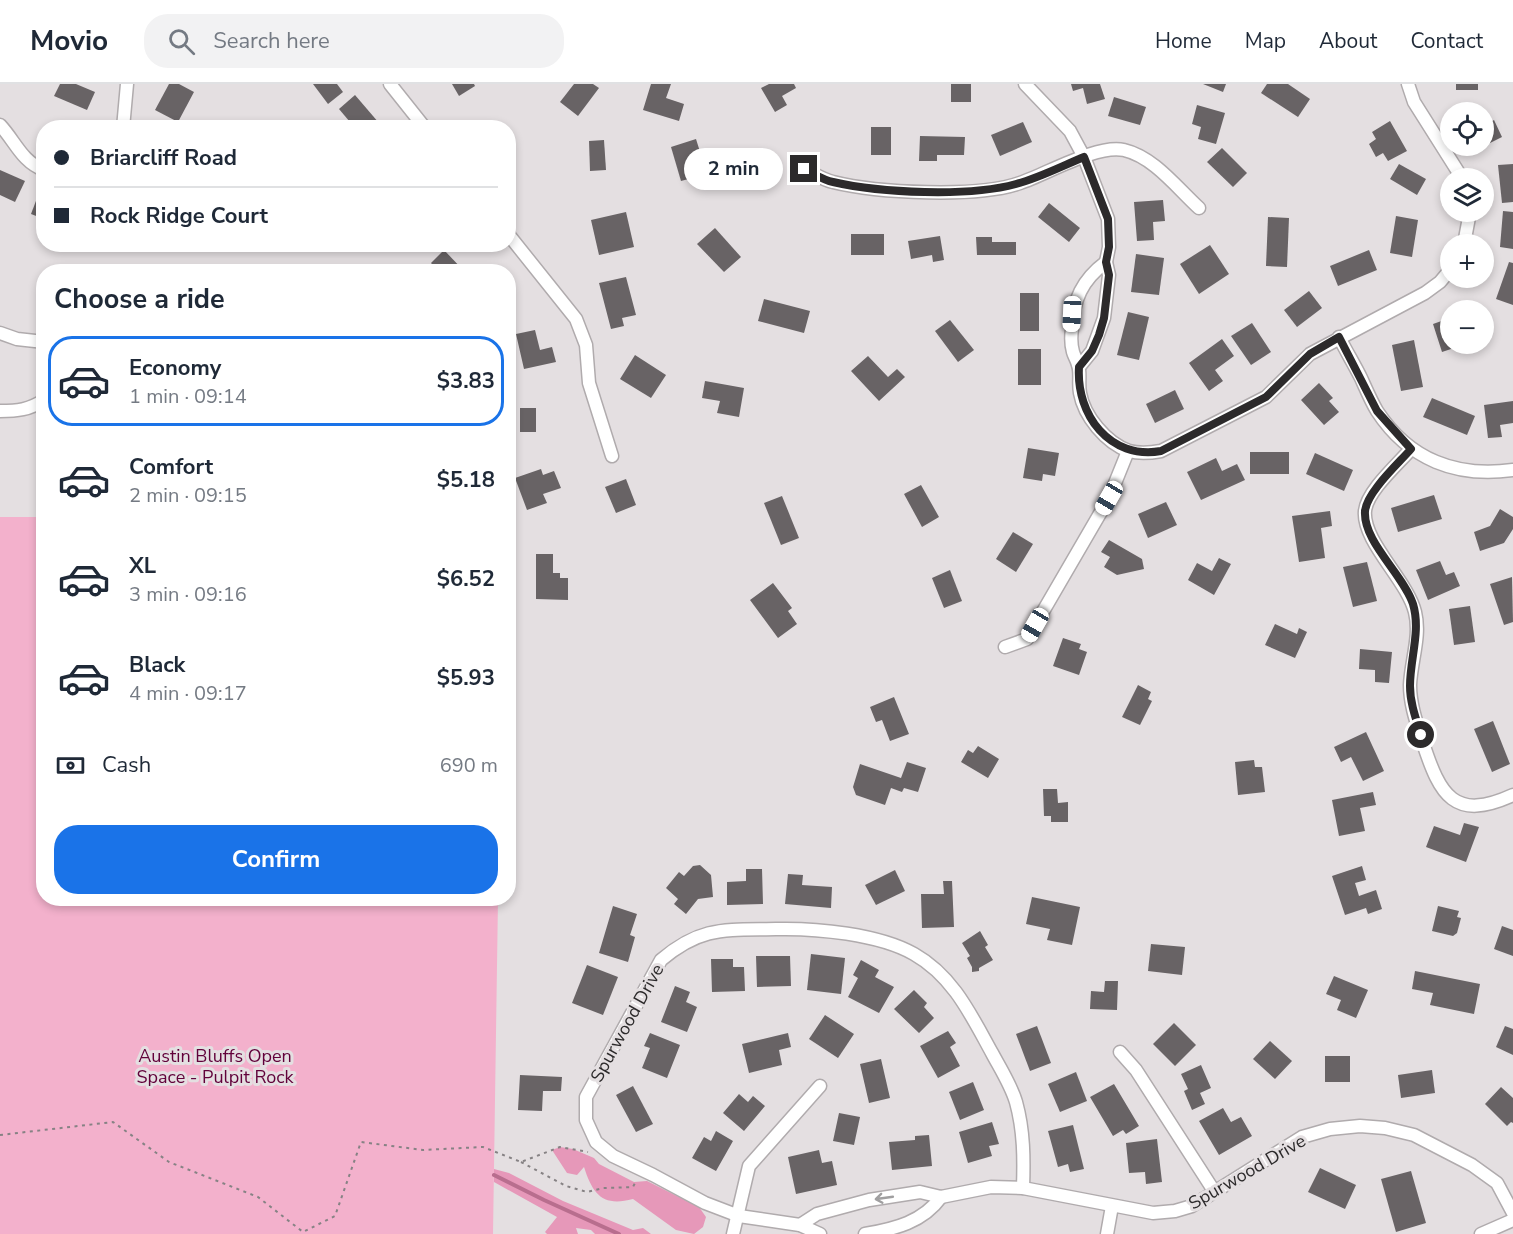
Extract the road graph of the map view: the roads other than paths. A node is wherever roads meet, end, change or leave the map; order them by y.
1 (127, 84) edge
2 (390, 84) edge
3 (1025, 84) edge
4 (1408, 84) edge
5 (124, 120) edge
6 (419, 120) edge
7 (0, 125) edge
8 (1084, 157) junction
9 (36, 165) edge
10 (1456, 168) edge
11 (804, 169) dead end
12 (1199, 208) dead end
13 (516, 244) edge
14 (1106, 262) junction
15 (1440, 282) edge
16 (0, 333) edge
17 (1339, 337) junction
18 (36, 341) edge
19 (1079, 367) junction
20 (36, 406) edge
21 (0, 411) edge
22 (1411, 449) junction
23 (1128, 451) junction
24 (612, 456) dead end
25 (1513, 470) edge
26 (1005, 647) dead end
27 (1513, 795) edge
28 (1120, 1052) dead end
29 (820, 1086) dead end
30 (1023, 1188) junction
31 (1214, 1191) junction
32 (941, 1197) junction
33 (1112, 1206) junction
34 (1513, 1213) edge
35 (739, 1216) junction
36 (1513, 1220) edge
37 (800, 1225) junction
38 (733, 1234) edge
39 (820, 1234) edge
40 (865, 1234) edge
41 (1107, 1234) edge
42 (1481, 1234) edge

1 - 5 street
2 - 6 street
3 - 8 street
4 - 10 street
7 - 9 street
8 - 11 street
8 - 12 street
8 - 14 street
13 - 24 street
14 - 19 street
14 - 19 street
15 - 17 street
16 - 18 street
17 - 22 street
17 - 23 street
19 - 23 street
20 - 21 street
22 - 25 street
22 - 27 street
23 - 26 street
28 - 31 street
29 - 35 street
30 - 32 street, Spurwood Drive
30 - 33 street, Spurwood Drive
30 - 35 street, Spurwood Drive
31 - 33 street, Spurwood Drive
31 - 34 street, Spurwood Drive
32 -> 37 street, Spurwood Drive
32 - 40 street
33 - 41 street
35 - 37 street, Spurwood Drive
35 - 38 street
36 - 42 street
37 - 39 street, Spurwood Drive

